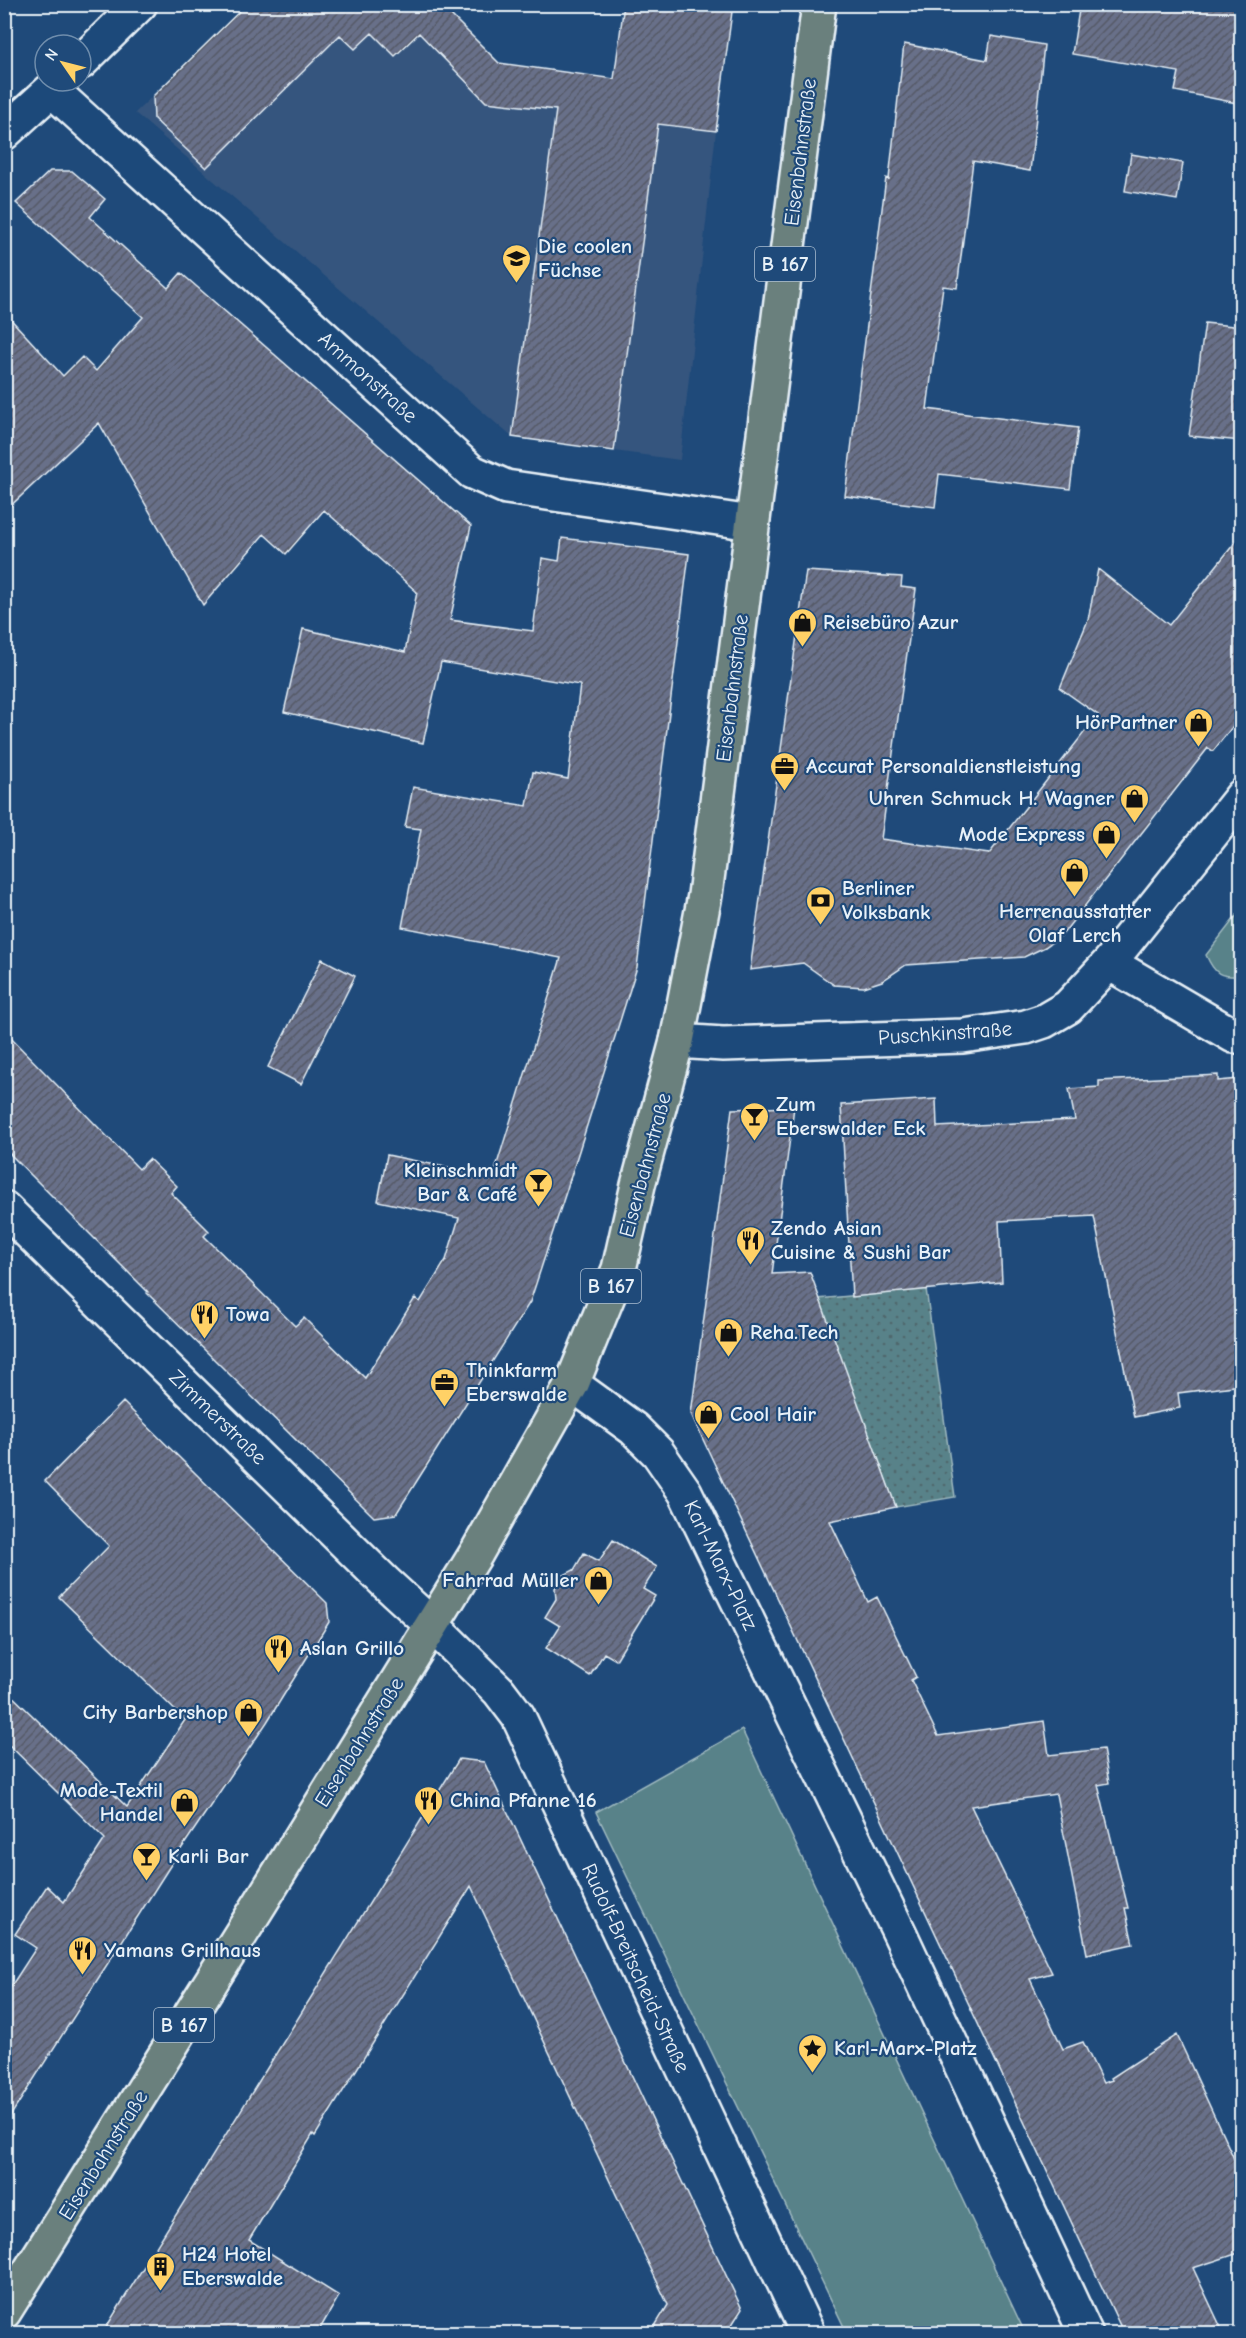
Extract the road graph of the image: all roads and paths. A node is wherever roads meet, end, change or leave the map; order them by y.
1 (140, 4) edge
2 (819, 4) edge
3 (93, 50) edge
4 (49, 93) edge
5 (65, 93) edge
6 (4, 133) edge
7 (752, 523) junction
8 (1242, 796) edge
9 (1109, 963) junction
10 (1242, 1036) edge
11 (677, 1041) junction
12 (4, 1208) edge
13 (572, 1384) junction
14 (432, 1625) junction
15 (4, 2312) edge
16 (808, 2334) edge
17 (1086, 2334) edge

1 - 3 street
2 - 7 main road, Eisenbahnstraße / B 167
4 - 6 street
5 - 7 street, Ammonstraße
7 - 11 main road, Eisenbahnstraße / B 167
8 - 9 street, Puschkinstraße
9 - 10 street
9 - 11 street, Puschkinstraße
11 - 13 main road, Eisenbahnstraße / B 167
12 - 14 street, Zimmerstraße
13 - 14 main road, Eisenbahnstraße / B 167
13 - 17 street, Karl-Marx-Platz
14 - 15 main road, Eisenbahnstraße / B 167
14 - 16 street, Rudolf-Breitscheid-Straße

